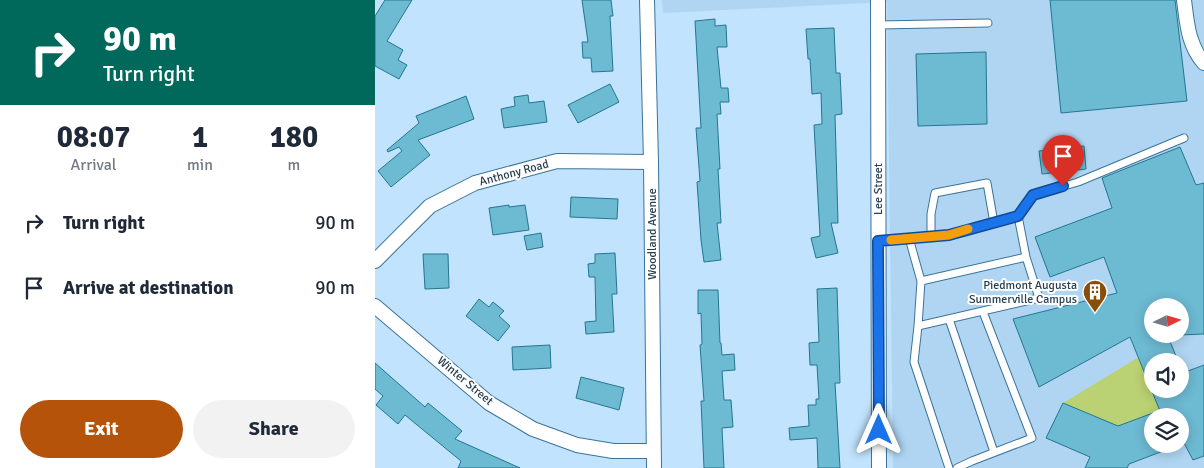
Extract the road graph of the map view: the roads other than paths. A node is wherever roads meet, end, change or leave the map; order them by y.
1 (647, 0) edge
2 (878, 0) edge
3 (1184, 0) edge
4 (988, 23) dead end
5 (878, 26) junction
6 (1204, 64) edge
7 (1184, 138) dead end
8 (651, 162) junction
9 (1018, 216) junction
10 (994, 223) junction
11 (931, 236) junction
12 (909, 238) junction
13 (878, 241) junction
14 (1026, 257) junction
15 (375, 261) edge
16 (921, 281) junction
17 (375, 306) edge
18 (983, 312) junction
19 (949, 319) junction
20 (918, 326) junction
21 (653, 451) junction
22 (994, 452) junction
23 (973, 464) edge
24 (654, 468) edge
25 (879, 468) edge
26 (949, 468) edge
27 (957, 468) edge

1 - 8 street, Woodland Avenue
2 - 5 street, Lee Street
3 - 6 street
4 - 5 lane
5 - 13 street, Lee Street
7 - 9 lane
8 - 15 street, Anthony Road
8 - 21 street, Woodland Avenue
9 - 10 lane
9 - 14 lane
10 - 11 lane
10 - 11 lane
11 - 12 lane
12 - 13 lane
12 - 16 lane
13 - 25 street, Lee Street
14 - 16 lane
14 - 18 lane
16 - 20 lane
17 - 21 street, Winter Street
18 - 19 lane
18 - 22 lane
19 - 20 lane
19 - 22 lane
20 - 26 lane
21 - 24 street, Woodland Avenue
22 - 23 lane
23 - 27 lane

